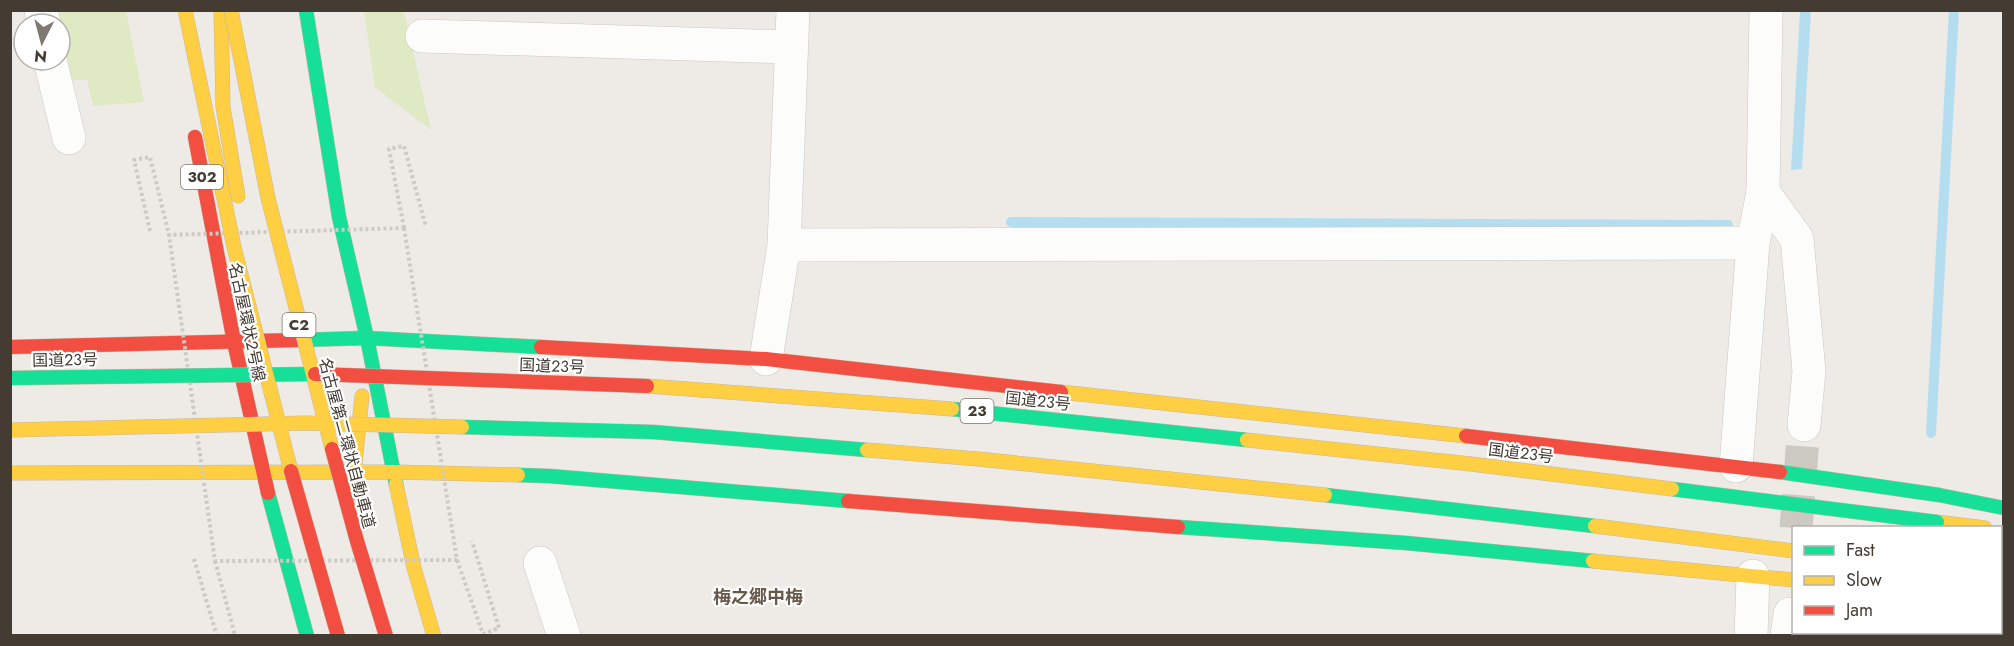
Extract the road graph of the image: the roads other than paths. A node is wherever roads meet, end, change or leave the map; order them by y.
1 (175, 10) edge
2 (185, 10) edge
3 (220, 10) edge
4 (231, 10) edge
5 (306, 10) edge
6 (793, 10) edge
7 (1766, 10) edge
8 (422, 36) dead end
9 (791, 47) junction
10 (53, 72) edge
11 (186, 84) dead end
12 (194, 129) dead end
13 (69, 138) dead end
14 (1763, 192) junction
15 (240, 205) dead end
16 (1753, 243) junction
17 (784, 245) junction
18 (263, 306) dead end
19 (367, 338) junction
20 (271, 340) junction
21 (234, 342) junction
22 (10, 347) edge
23 (766, 359) junction
24 (10, 378) edge
25 (1804, 425) tunnel mouth
26 (10, 430) edge
27 (1736, 466) junction
28 (262, 472) junction
29 (393, 472) junction
30 (10, 473) edge
31 (354, 473) junction
32 (2004, 508) edge
33 (1969, 526) edge
34 (1792, 551) edge
35 (540, 563) dead end
36 (1753, 576) junction
37 (1792, 580) edge
38 (307, 636) edge
39 (338, 636) edge
40 (384, 636) edge
41 (434, 636) edge
42 (564, 636) edge
43 (1750, 636) edge

1 - 11 highway
2 - 39 highway, bridge
3 - 15 highway
4 - 40 highway, 名古屋第二環状自動車道 / C2, bridge
5 - 19 highway
6 - 9 street
7 - 14 street
8 - 9 street
9 - 17 street
10 - 13 street
12 - 21 highway, 名古屋環状2号線 / 302
14 - 16 street
14 - 25 street
16 - 17 street
16 - 27 street
17 - 23 street
18 - 20 highway
19 - 20 highway
19 - 23 highway
19 - 29 highway
19 - 31 highway
20 - 21 highway
20 - 28 highway
21 - 22 highway
21 - 28 highway, 名古屋環状2号線 / 302
23 - 27 highway
24 - 33 highway, 国道23号 / 23, bridge
26 - 34 highway, bridge
27 - 32 highway
28 - 30 highway
28 - 31 highway
28 - 38 highway, 名古屋環状2号線 / 302
29 - 31 highway
29 - 36 highway
29 - 41 highway
31 - 40 highway
35 - 42 street
36 - 37 highway
36 - 43 street

